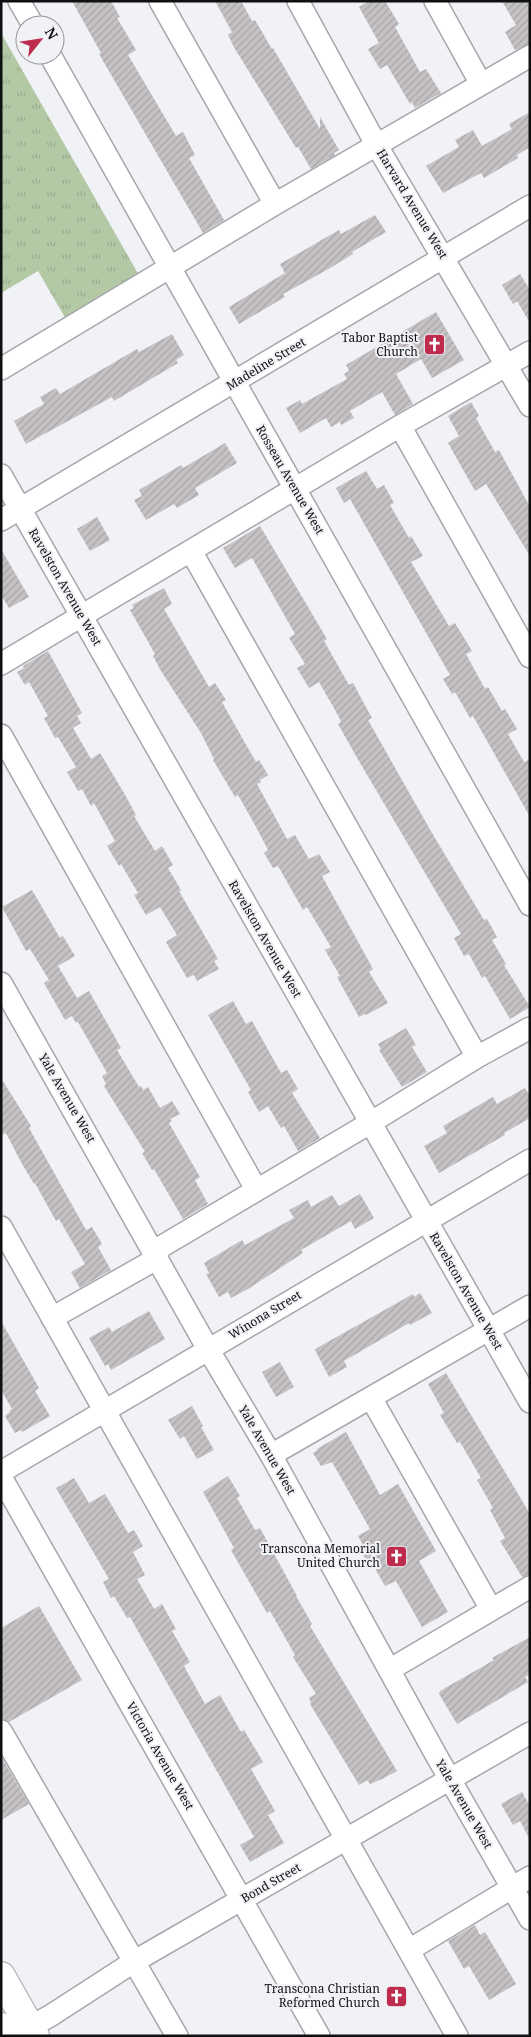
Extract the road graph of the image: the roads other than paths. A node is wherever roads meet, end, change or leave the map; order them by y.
1 (19, 1) edge
2 (160, 1) edge
3 (298, 1) edge
4 (435, 1) edge
5 (27, 15) edge
6 (530, 56) edge
7 (56, 65) edge
8 (482, 84) junction
9 (377, 146) junction
10 (275, 204) junction
11 (530, 206) edge
12 (444, 258) junction
13 (170, 268) junction
14 (530, 352) edge
15 (507, 365) junction
16 (1, 369) edge
17 (234, 382) junction
18 (530, 406) edge
19 (400, 426) junction
20 (1, 475) edge
21 (295, 490) junction
22 (20, 509) junction
23 (1, 520) edge
24 (191, 551) junction
25 (82, 616) junction
26 (530, 657) edge
27 (1, 664) edge
28 (1, 735) edge
29 (530, 905) edge
30 (1, 983) edge
31 (530, 1028) edge
32 (477, 1057) junction
33 (370, 1123) junction
34 (530, 1160) edge
35 (256, 1189) junction
36 (426, 1220) junction
37 (1, 1227) edge
38 (156, 1254) junction
39 (530, 1306) edge
40 (52, 1318) junction
41 (488, 1330) junction
42 (208, 1349) junction
43 (370, 1398) junction
44 (530, 1402) edge
45 (104, 1411) junction
46 (271, 1455) junction
47 (1, 1472) edge
48 (1, 1477) edge
49 (530, 1587) edge
50 (491, 1609) junction
51 (389, 1670) junction
52 (1, 1731) edge
53 (530, 1733) edge
54 (450, 1780) junction
55 (346, 1839) junction
56 (521, 1882) edge
57 (242, 1900) junction
58 (530, 1919) edge
59 (409, 1950) junction
60 (135, 1961) junction
61 (1, 1976) edge
62 (1, 2027) edge
63 (21, 2033) edge
64 (177, 2036) edge
65 (319, 2036) edge
66 (457, 2036) edge

1 - 5 street
2 - 10 street
3 - 9 street, Harvard Avenue West
4 - 8 street
6 - 8 street
7 - 13 street, Rosseau Avenue West
8 - 9 street
9 - 10 street
9 - 12 street, Harvard Avenue West
10 - 13 street
11 - 12 street, Madeline Street
12 - 15 street, Harvard Avenue West
12 - 17 street, Madeline Street
13 - 16 street
13 - 17 street, Rosseau Avenue West
14 - 15 street
15 - 18 street, Harvard Avenue West
15 - 19 street
17 - 21 street, Rosseau Avenue West
17 - 22 street, Madeline Street
19 - 21 street
19 - 26 street
20 - 22 street, Ravelston Avenue West
21 - 24 street
21 - 29 street, Rosseau Avenue West
22 - 23 street, Madeline Street
22 - 25 street, Ravelston Avenue West
24 - 25 street
24 - 32 street
25 - 27 street
25 - 33 street, Ravelston Avenue West
28 - 35 street
30 - 38 street, Yale Avenue West
31 - 32 street
32 - 33 street
33 - 35 street
33 - 36 street, Ravelston Avenue West
34 - 36 street, Winona Street
35 - 38 street
36 - 41 street, Ravelston Avenue West
36 - 42 street, Winona Street
37 - 40 street
38 - 40 street
38 - 42 street, Yale Avenue West
39 - 41 street
40 - 45 street
41 - 43 street
41 - 44 street, Ravelston Avenue West
42 - 45 street, Winona Street
42 - 46 street, Yale Avenue West
43 - 46 street
43 - 50 street
45 - 47 street, Winona Street
45 - 55 street
46 - 51 street, Yale Avenue West
48 - 57 street, Victoria Avenue West
49 - 50 street
50 - 51 street
51 - 54 street, Yale Avenue West
52 - 60 street
53 - 54 street, Bond Street
54 - 55 street, Bond Street
54 - 56 street, Yale Avenue West
55 - 57 street, Bond Street
55 - 59 street
56 - 58 street, Yale Avenue West
56 - 59 street
57 - 60 street, Bond Street
57 - 65 street, Victoria Avenue West
59 - 66 street
60 - 63 street, Bond Street
60 - 64 street
61 - 63 main road
62 - 63 main road

